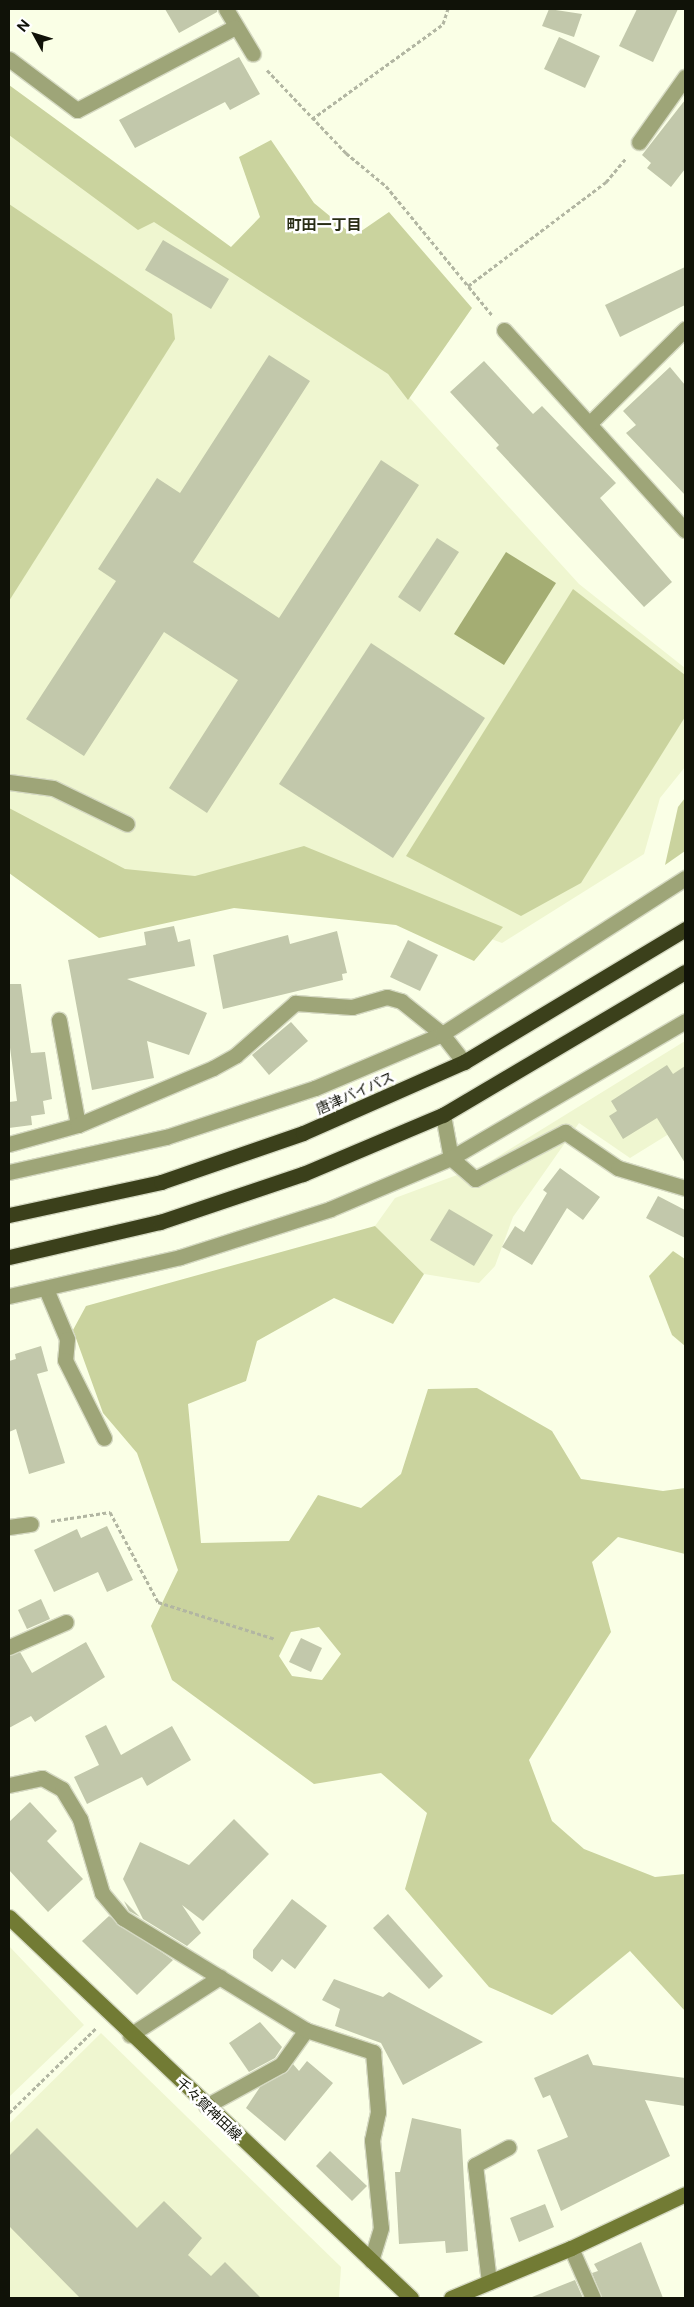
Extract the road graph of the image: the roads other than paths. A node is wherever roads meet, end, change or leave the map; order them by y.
1 (226, 9) edge
2 (235, 26) junction
3 (254, 54) road end
4 (9, 59) edge
5 (685, 77) edge
6 (639, 142) road end
7 (685, 329) edge
8 (504, 330) road end
9 (590, 423) junction
10 (685, 530) edge
11 (9, 782) edge
12 (127, 824) dead end
13 (685, 878) edge
14 (685, 929) edge
15 (685, 972) edge
16 (59, 1020) dead end
17 (685, 1021) edge
18 (442, 1034) junction
19 (464, 1062) junction
20 (443, 1114) junction
21 (78, 1125) junction
22 (9, 1144) edge
23 (451, 1158) junction
24 (9, 1172) edge
25 (685, 1188) edge
26 (9, 1216) edge
27 (9, 1257) edge
28 (46, 1289) junction
29 (9, 1296) edge
30 (104, 1438) dead end
31 (31, 1524) road end
32 (9, 1527) edge
33 (66, 1622) dead end
34 (9, 1648) edge
35 (9, 1786) edge
36 (9, 1917) edge
37 (220, 1977) junction
38 (306, 2030) junction
39 (130, 2035) junction
40 (206, 2106) junction
41 (509, 2147) dead end
42 (685, 2194) edge
43 (571, 2248) junction
44 (371, 2261) junction
45 (489, 2282) junction
46 (411, 2298) edge
47 (450, 2298) edge
48 (593, 2298) edge

1 - 2 street
2 - 3 street
2 - 4 street
5 - 6 street
7 - 9 street
8 - 9 street
9 - 10 street
11 - 12 street
13 - 18 street
14 - 19 highway, 唐津バイパス
15 - 20 highway
16 - 21 street
17 - 23 street
18 - 19 street
18 - 21 street
18 - 24 street
19 - 26 highway, 唐津バイパス
20 - 23 street
20 - 27 highway
21 - 22 street
23 - 25 street
23 - 28 street
28 - 29 street
28 - 30 street
31 - 32 street
33 - 34 street
35 - 37 street
36 - 39 main road, 千々賀神田線
37 - 38 street
37 - 39 street
38 - 40 street
38 - 44 street
39 - 40 main road, 千々賀神田線
40 - 44 main road, 千々賀神田線
41 - 45 street
42 - 43 main road
43 - 45 main road
43 - 48 street
44 - 46 main road, 千々賀神田線
45 - 47 main road

